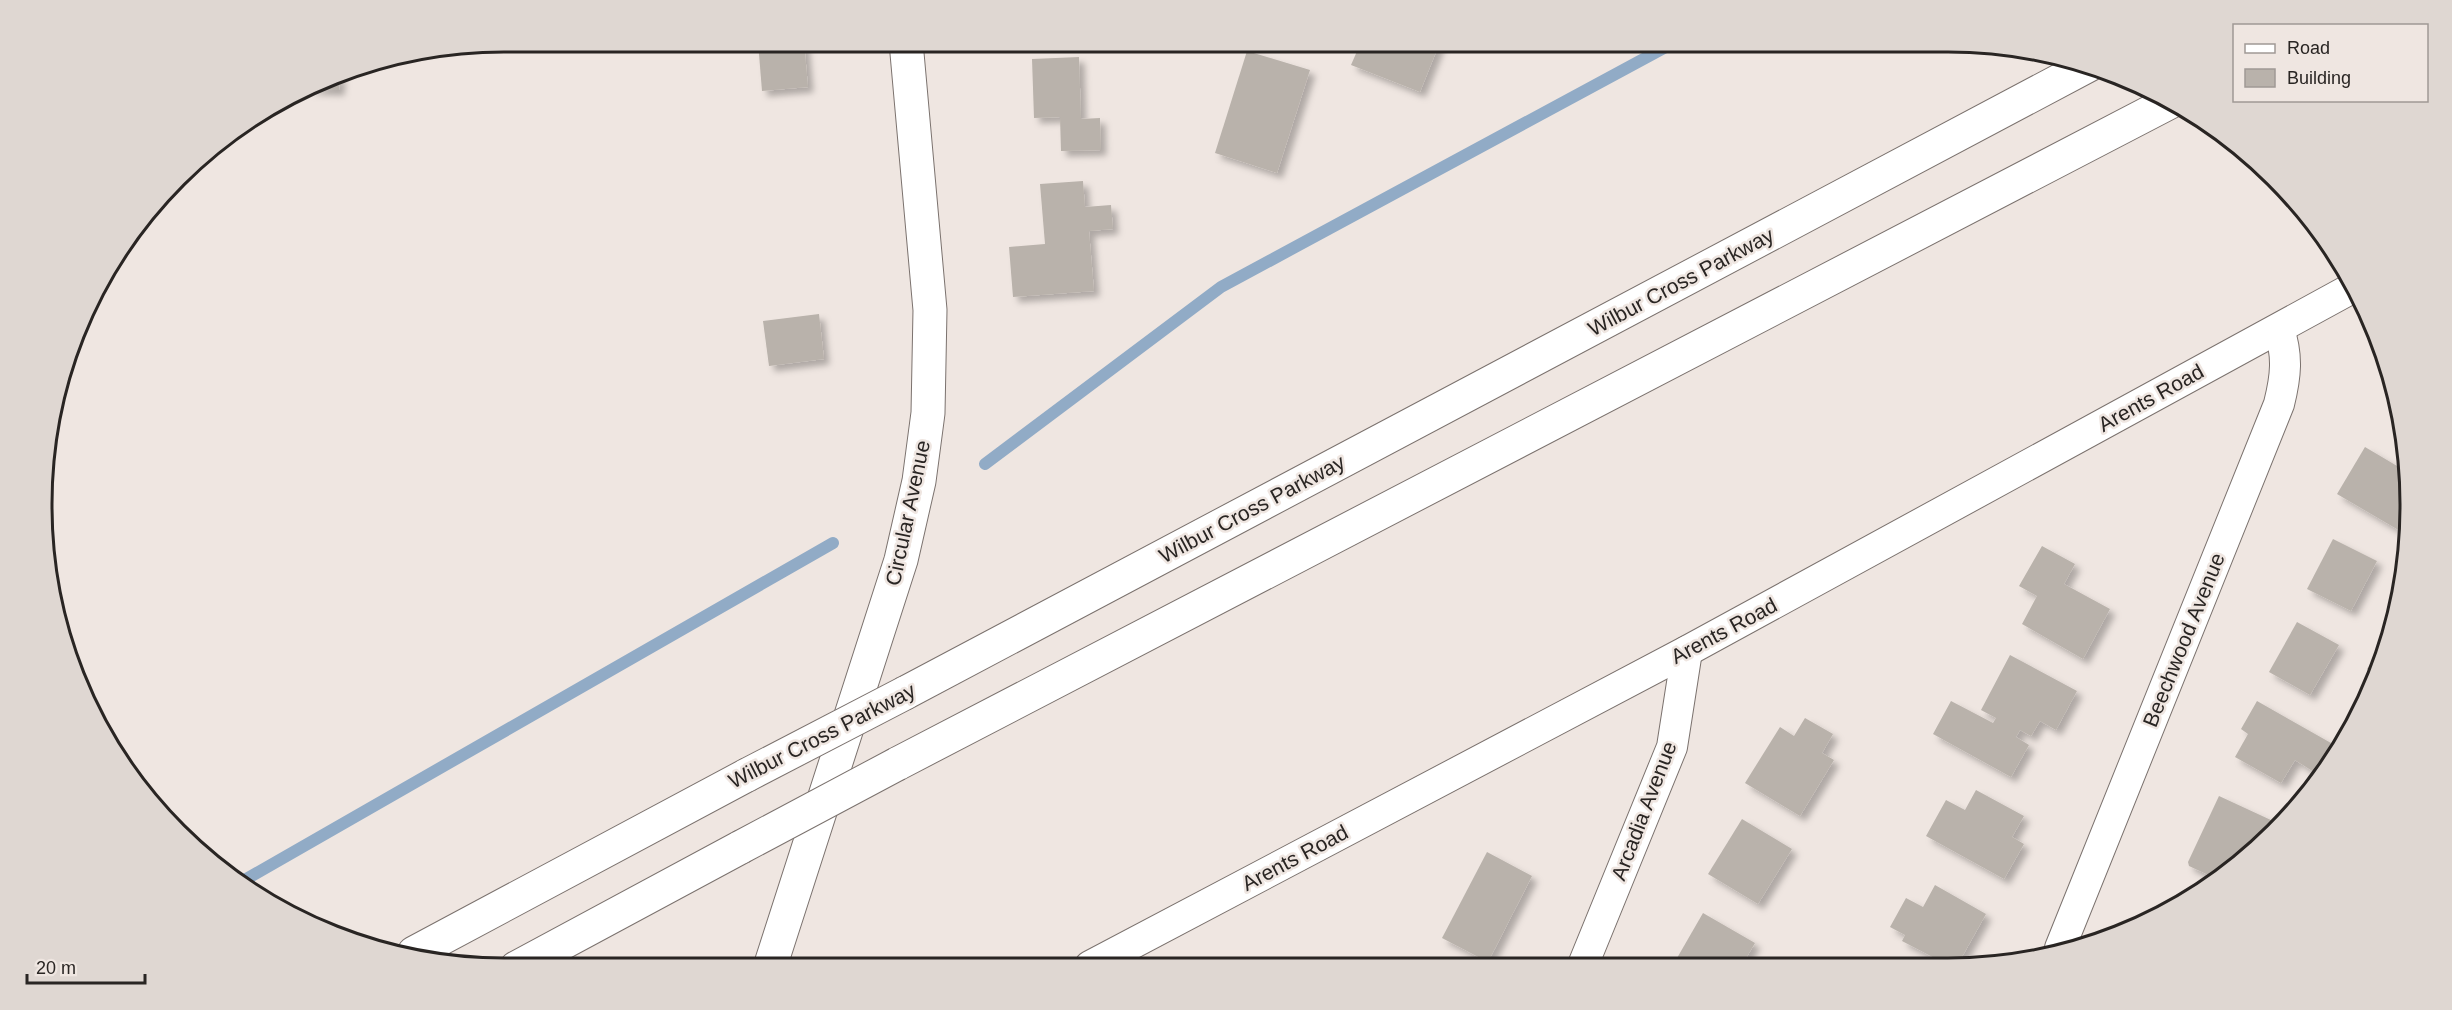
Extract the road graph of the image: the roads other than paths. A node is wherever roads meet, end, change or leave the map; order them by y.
1 (907, 53) edge
2 (2076, 72) edge
3 (2161, 107) edge
4 (2346, 292) edge
5 (2279, 329) junction
6 (1687, 651) junction
7 (2062, 942) edge
8 (420, 950) edge
9 (536, 957) edge
10 (773, 957) edge
11 (1106, 957) edge
12 (1586, 957) edge

1 - 10 main road, Circular Avenue
2 - 8 main road, Wilbur Cross Parkway, bridge
3 - 9 main road, bridge
4 - 5 street, Arents Road
5 - 6 street, Arents Road
5 - 7 street, Beechwood Avenue
6 - 11 street, Arents Road
6 - 12 street, Arcadia Avenue

